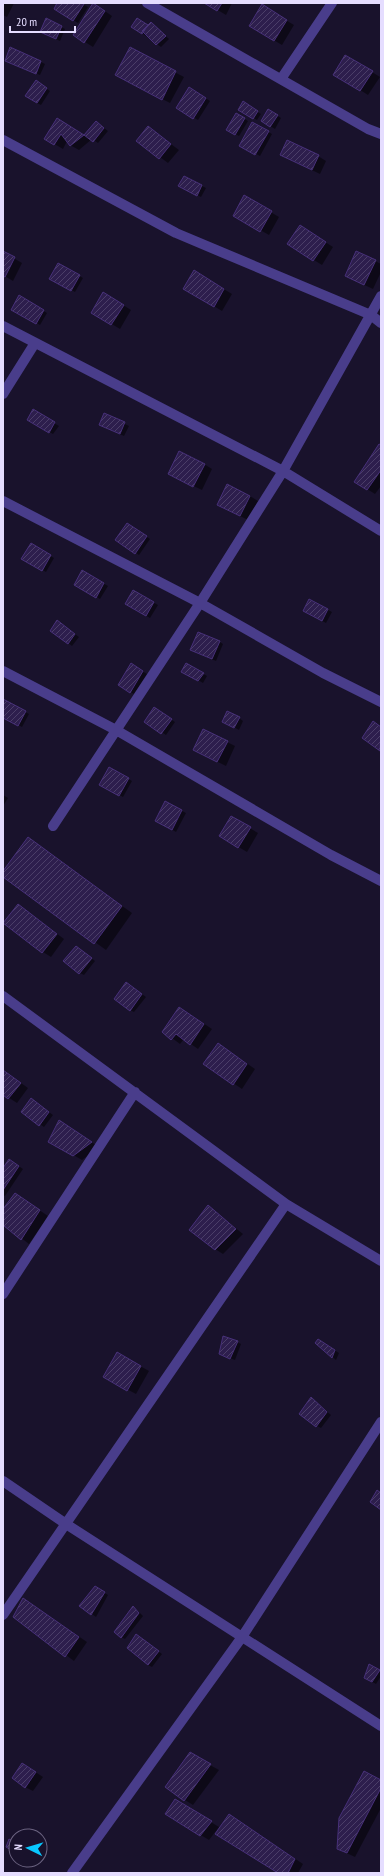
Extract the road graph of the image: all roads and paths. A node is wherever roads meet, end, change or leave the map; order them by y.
1 (147, 3) edge
2 (332, 3) edge
3 (281, 79) junction
4 (381, 134) edge
5 (3, 140) edge
6 (381, 296) edge
7 (371, 316) junction
8 (381, 322) edge
9 (3, 326) edge
10 (34, 343) junction
11 (3, 394) edge
12 (283, 471) junction
13 (3, 500) edge
14 (381, 531) edge
15 (200, 603) junction
16 (3, 671) edge
17 (381, 702) edge
18 (116, 730) junction
19 (54, 826) dead end
20 (381, 881) edge
21 (3, 996) edge
22 (135, 1092) junction
23 (286, 1204) junction
24 (381, 1261) edge
25 (3, 1294) edge
26 (381, 1422) edge
27 (3, 1481) edge
28 (66, 1524) junction
29 (3, 1615) edge
30 (242, 1637) junction
31 (381, 1726) edge
32 (72, 1873) edge

1 - 3 street
2 - 3 street
3 - 4 street
5 - 7 street
6 - 7 street
7 - 8 street
7 - 12 street
9 - 10 street
10 - 11 street
10 - 12 street
12 - 14 street
12 - 15 street
13 - 15 street
15 - 17 street
15 - 18 street
16 - 18 street
18 - 19 street
18 - 20 street
21 - 22 street
22 - 23 street
22 - 25 street
23 - 24 street
23 - 28 street
26 - 30 street
27 - 28 street
28 - 29 street
28 - 30 street
30 - 31 street
30 - 32 street

